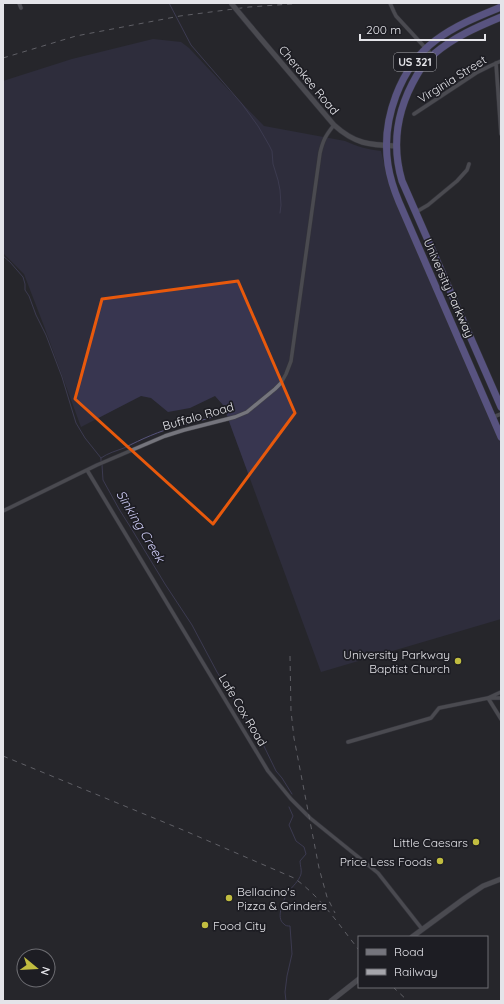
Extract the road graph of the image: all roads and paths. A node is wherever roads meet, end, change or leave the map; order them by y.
1 (19, 3) edge
2 (231, 3) edge
3 (390, 3) edge
4 (501, 7) edge
5 (21, 8) dead end
6 (501, 17) edge
7 (427, 48) junction
8 (432, 55) junction
9 (501, 61) edge
10 (496, 63) junction
11 (414, 114) dead end
12 (334, 125) junction
13 (501, 134) edge
14 (386, 146) junction
15 (396, 146) junction
16 (469, 164) dead end
17 (415, 212) junction
18 (461, 313) junction
19 (450, 318) junction
20 (501, 407) edge
21 (501, 414) edge
22 (493, 417) junction
23 (501, 437) edge
24 (87, 470) junction
25 (3, 511) edge
26 (501, 692) edge
27 (488, 698) junction
28 (501, 698) edge
29 (501, 719) edge
30 (348, 742) dead end
31 (501, 879) edge
32 (422, 929) junction
33 (413, 936) edge
34 (358, 980) edge
35 (331, 1001) edge

1 - 5 street
2 - 12 main road, Cherokee Road, bridge
3 - 7 street
4 - 7 highway, University Parkway / US 321
6 - 8 highway, University Parkway / US 321
7 - 8 street
7 - 14 highway, University Parkway / US 321
8 - 15 highway, University Parkway / US 321
9 - 10 street, Virginia Street
10 - 11 street, Virginia Street
10 - 13 street
12 - 14 main road, Cherokee Road
12 - 24 street, Buffalo Road
14 - 15 main road
14 - 19 highway, University Parkway / US 321
15 - 17 highway, University Parkway / US 321
16 - 17 street
17 - 18 highway, University Parkway / US 321
18 - 19 highway
18 - 20 highway, University Parkway / US 321
19 - 22 highway, University Parkway / US 321
21 - 22 street
22 - 23 highway, University Parkway / US 321
24 - 25 street, Buffalo Road
24 - 32 street, Lafe Cox Road
26 - 27 street
27 - 28 street
27 - 29 street
27 - 30 street
31 - 32 main road
32 - 33 main road
34 - 35 main road

